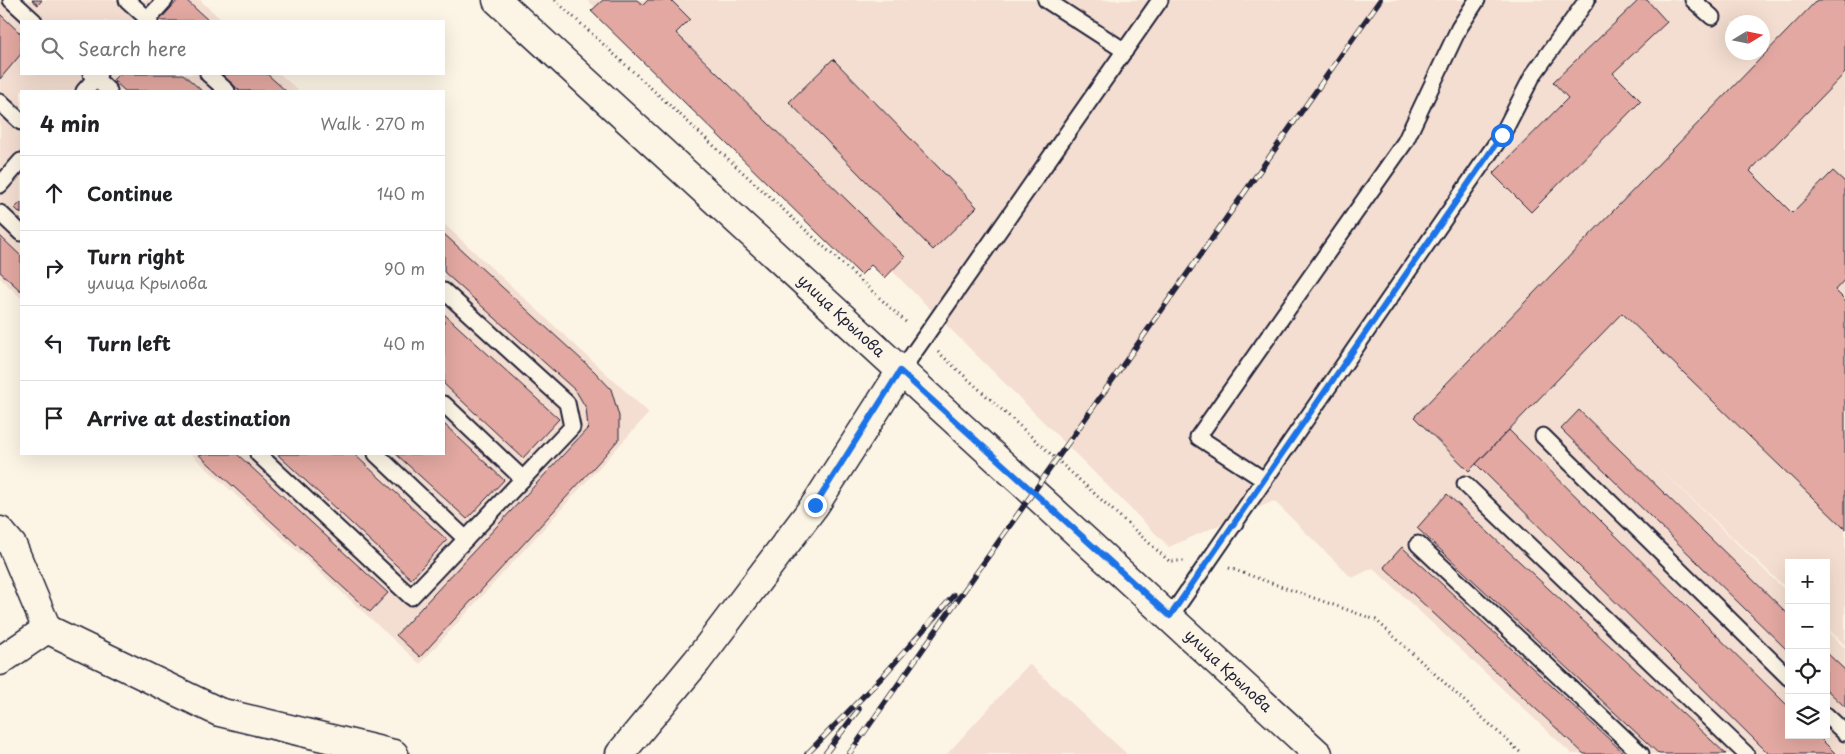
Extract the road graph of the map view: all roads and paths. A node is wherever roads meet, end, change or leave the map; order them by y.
1 (11, 0) edge
2 (127, 0) edge
3 (165, 0) edge
4 (497, 0) edge
5 (555, 0) edge
6 (1046, 0) edge
7 (1160, 0) edge
8 (1477, 0) edge
9 (1587, 0) edge
10 (1693, 0) edge
11 (1712, 17) dead end
12 (33, 20) edge
13 (147, 20) edge
14 (149, 20) edge
15 (1125, 51) junction
16 (95, 75) edge
17 (209, 75) edge
18 (85, 90) edge
19 (108, 90) edge
20 (226, 90) edge
21 (0, 102) edge
22 (20, 121) edge
23 (20, 162) edge
24 (0, 185) edge
25 (0, 213) edge
26 (20, 232) edge
27 (445, 291) edge
28 (924, 338) junction
29 (900, 371) junction
30 (445, 405) edge
31 (1543, 436) dead end
32 (259, 455) edge
33 (377, 455) edge
34 (523, 478) junction
35 (1264, 480) junction
36 (1465, 484) dead end
37 (0, 531) edge
38 (466, 539) junction
39 (1418, 544) dead end
40 (1170, 616) junction
41 (47, 629) junction
42 (0, 660) edge
43 (1785, 674) edge
44 (1830, 719) edge
45 (1845, 734) edge
46 (394, 754) edge
47 (620, 754) edge
48 (1318, 754) edge
49 (1641, 754) edge
50 (1746, 754) edge

1 - 12 lane
2 - 13 lane
3 - 14 lane
4 - 29 street, улица Крылова
5 - 28 path
6 - 15 lane
7 - 15 lane
8 - 35 lane
9 - 35 lane
10 - 11 lane
15 - 28 lane
16 - 18 lane
16 - 19 lane
17 - 20 lane
21 - 22 lane
23 - 24 lane
25 - 26 lane
27 - 34 lane
28 - 29 lane
29 - 40 street, улица Крылова
29 - 47 street
30 - 34 lane
31 - 43 lane
32 - 38 lane
33 - 38 lane
34 - 38 lane
35 - 40 lane
36 - 50 lane
37 - 41 street
39 - 49 lane
40 - 48 street, улица Крылова
41 - 42 street
41 - 46 street
44 - 45 lane

